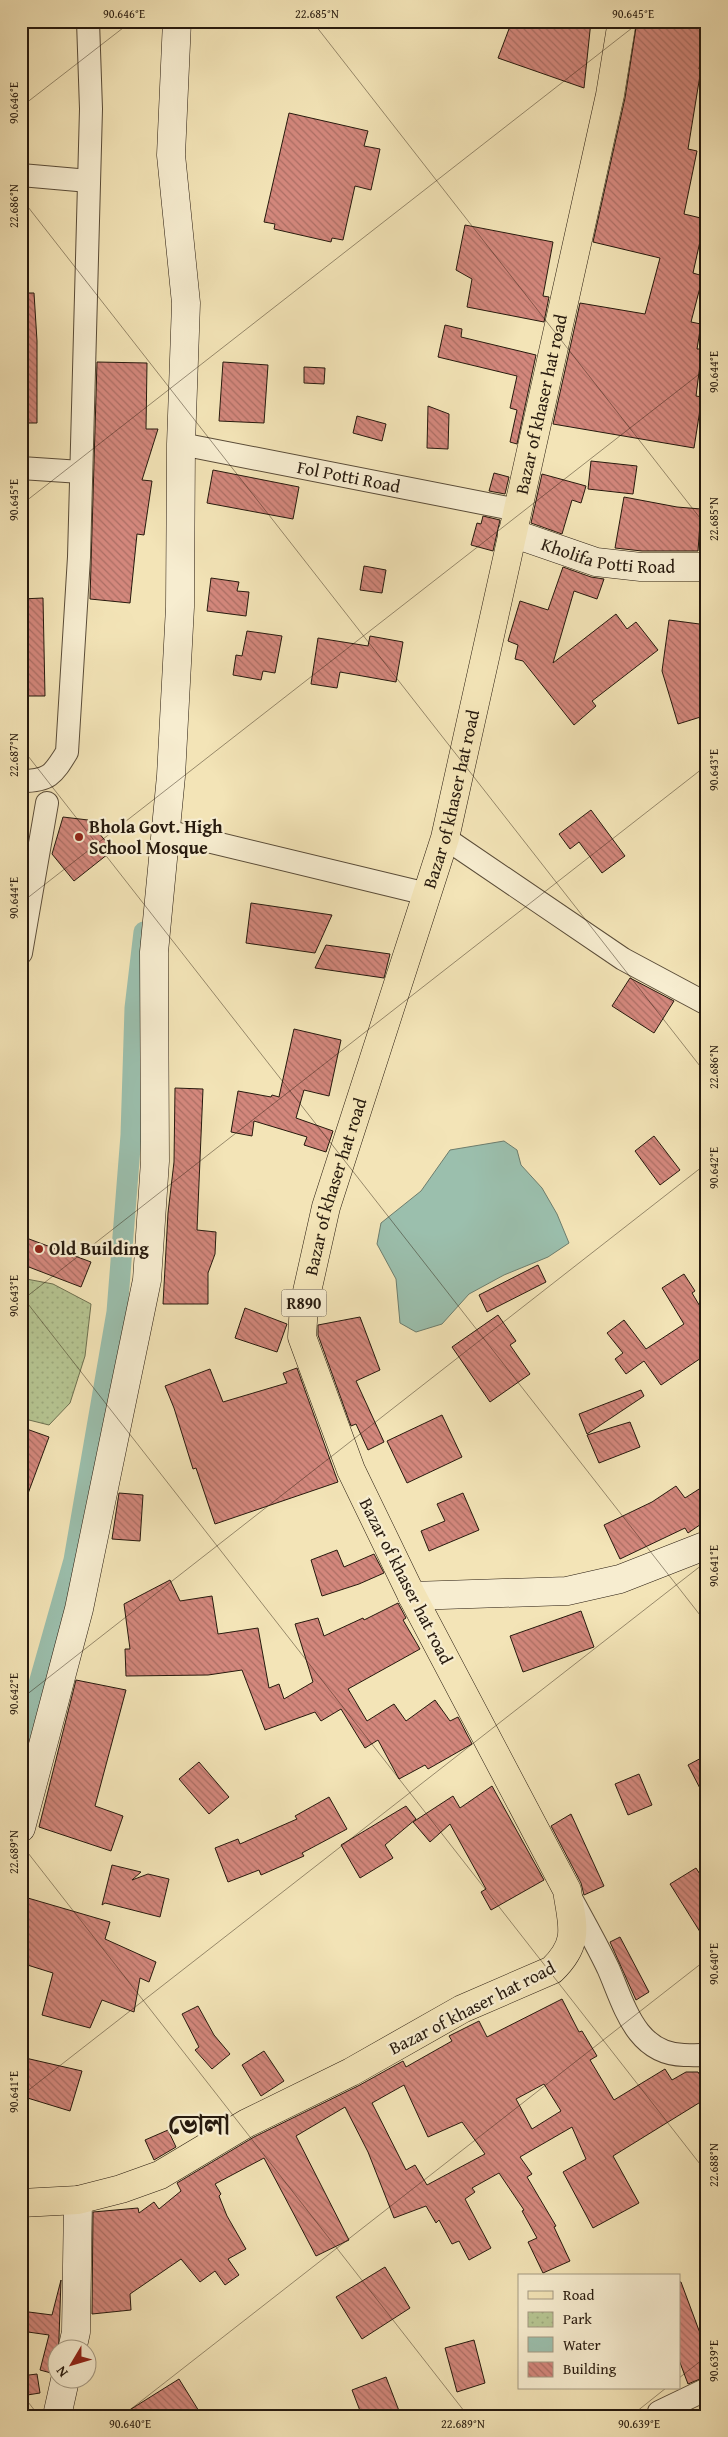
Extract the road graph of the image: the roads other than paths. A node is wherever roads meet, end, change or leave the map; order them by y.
1 (88, 21) edge
2 (177, 21) edge
3 (622, 21) edge
4 (21, 175) edge
5 (89, 181) junction
6 (181, 444) junction
7 (21, 468) edge
8 (81, 472) junction
9 (515, 521) junction
10 (707, 567) edge
11 (21, 781) edge
12 (47, 803) dead end
13 (166, 832) junction
14 (445, 838) junction
15 (427, 894) junction
16 (21, 953) edge
17 (707, 1004) edge
18 (707, 1545) edge
19 (412, 1596) junction
20 (21, 1828) edge
21 (568, 1890) junction
22 (707, 2054) edge
23 (78, 2200) junction
24 (21, 2203) edge
25 (74, 2340) edge
26 (707, 2389) edge
27 (63, 2390) edge
28 (57, 2416) edge
29 (659, 2416) edge

1 - 5 street
2 - 6 street
3 - 9 main road, Bazar of khaser hat road / R890
4 - 5 street
5 - 8 street
6 - 9 street, Fol Potti Road
6 - 13 street
7 - 8 street
8 - 11 street
9 - 10 street, Kholifa Potti Road
9 - 14 main road, Bazar of khaser hat road / R890
12 - 16 street
13 - 15 street
13 - 20 street
14 - 15 main road, Bazar of khaser hat road / R890
14 - 17 street
15 - 19 main road, Bazar of khaser hat road / R890
18 - 19 street
19 - 21 main road, Bazar of khaser hat road / R890
21 - 22 street
21 - 23 main road, Bazar of khaser hat road / R890
23 - 24 main road, Bazar of khaser hat road / R890
23 - 25 street
26 - 29 street
27 - 28 street

